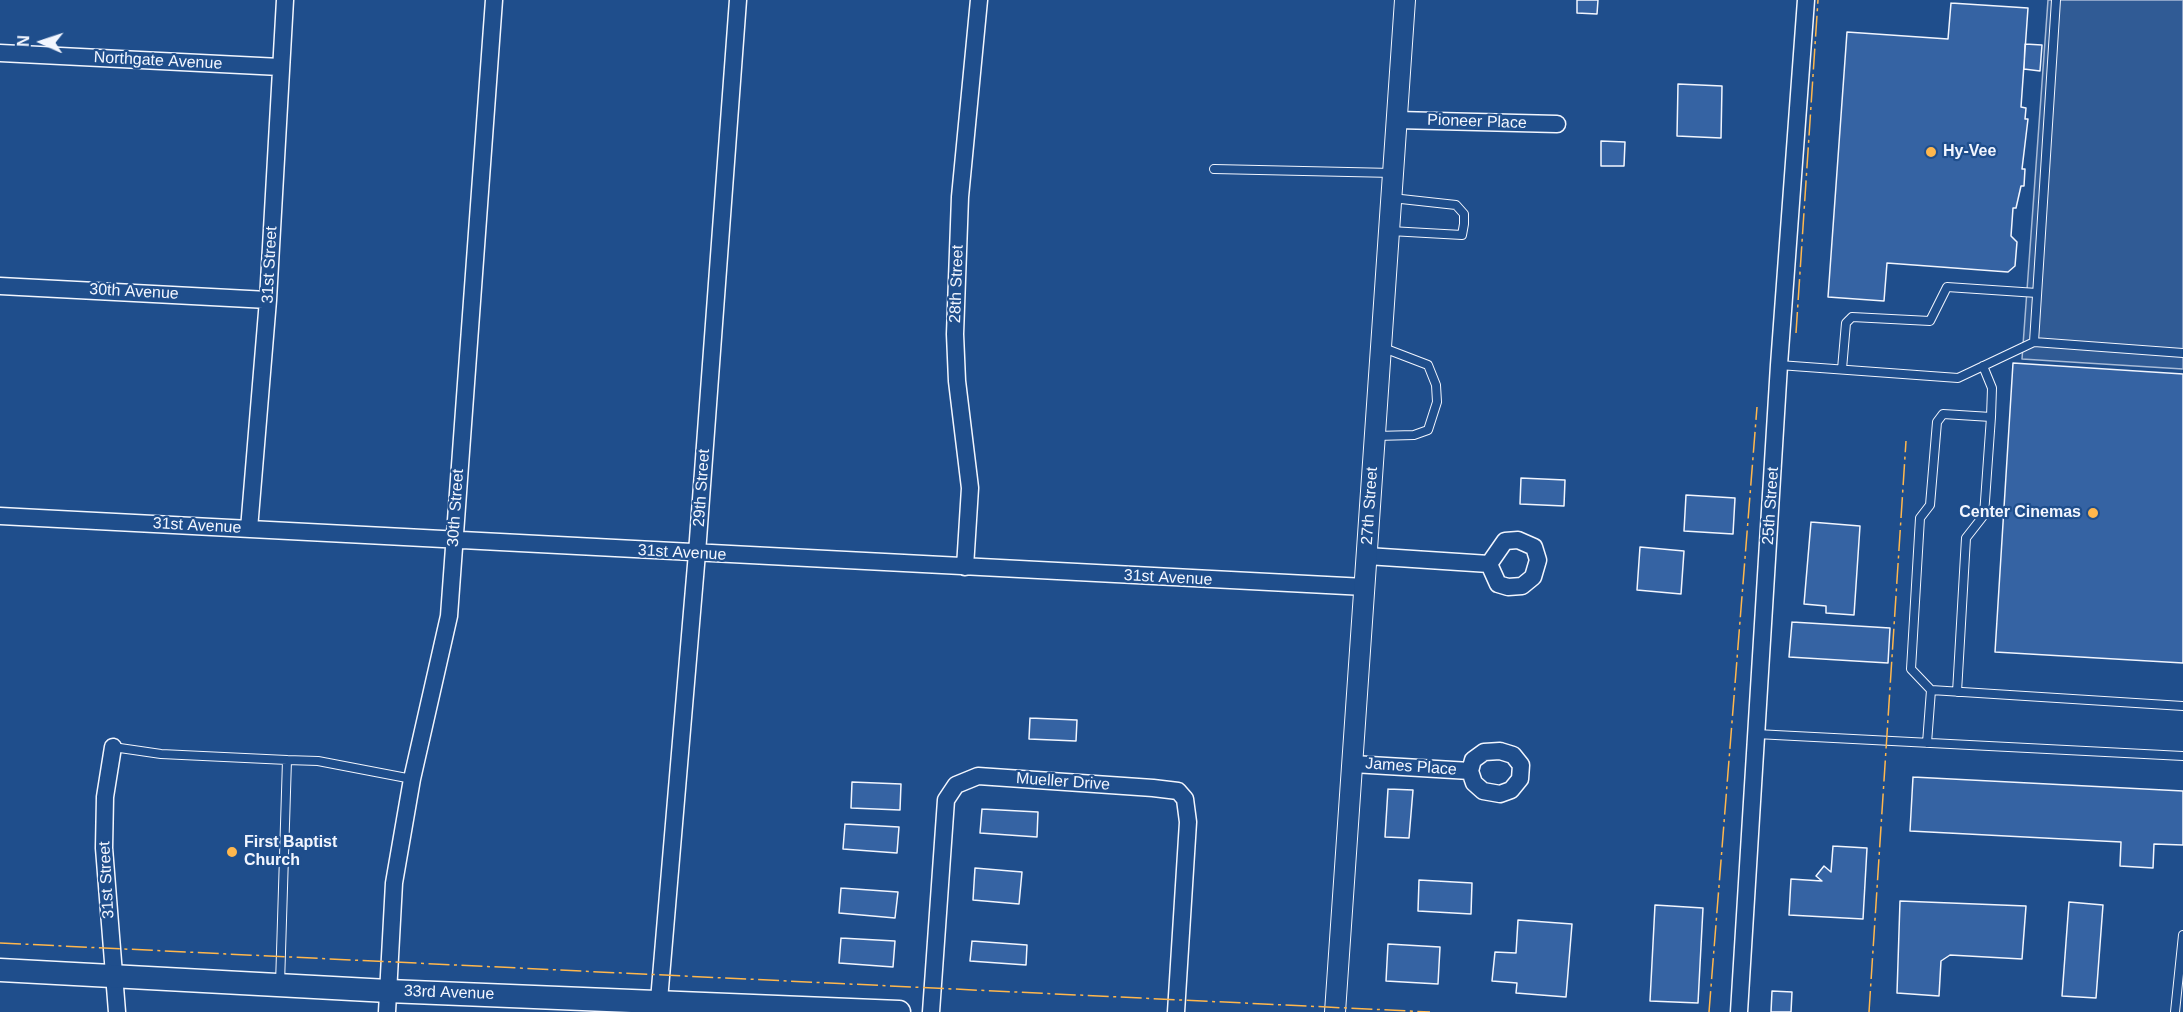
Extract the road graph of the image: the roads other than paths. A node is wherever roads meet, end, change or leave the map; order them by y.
1 (285, 0) edge
2 (494, 0) edge
3 (738, 0) edge
4 (979, 0) edge
5 (1405, 0) edge
6 (1806, 0) edge
7 (2056, 0) edge
8 (0, 53) edge
9 (280, 67) junction
10 (1396, 120) junction
11 (1557, 124) dead end
12 (1214, 169) dead end
13 (1393, 172) junction
14 (1391, 198) junction
15 (1389, 231) junction
16 (0, 286) edge
17 (2037, 293) junction
18 (268, 300) junction
19 (2034, 342) junction
20 (1381, 347) junction
21 (2183, 353) edge
22 (1779, 364) junction
23 (1983, 366) junction
24 (1842, 369) junction
25 (1991, 417) junction
26 (1375, 436) junction
27 (0, 516) edge
28 (249, 530) junction
29 (453, 542) junction
30 (697, 553) junction
31 (1367, 556) junction
32 (1489, 564) dead end
33 (965, 567) junction
34 (1365, 588) junction
35 (1931, 690) junction
36 (1957, 692) junction
37 (2183, 706) edge
38 (1756, 734) junction
39 (1927, 743) junction
40 (113, 747) joint
41 (2183, 756) edge
42 (287, 760) junction
43 (1353, 764) junction
44 (1470, 771) dead end
45 (412, 779) junction
46 (2183, 935) edge
47 (0, 970) edge
48 (116, 975) junction
49 (280, 985) junction
50 (387, 1002) edge
51 (659, 1006) edge
52 (117, 1012) edge
53 (899, 1012) edge
54 (931, 1012) edge
55 (1176, 1012) edge
56 (1335, 1012) edge
57 (1739, 1012) edge
58 (2175, 1012) edge

1 - 9 street, 31st Street
2 - 29 street, 30th Street
3 - 30 street, 29th Street
4 - 33 street, 28th Street
5 - 10 street, 27th Street
6 - 22 street, 25th Street
7 - 17 lane
8 - 9 street, Northgate Avenue
9 - 18 street, 31st Street
10 - 11 street, Pioneer Place
10 - 13 street, 27th Street
12 - 13 lane
13 - 14 street, 27th Street
14 - 15 street, 27th Street
14 - 15 lane
15 - 20 street, 27th Street
16 - 18 street, 30th Avenue
17 - 19 lane
17 - 24 lane
18 - 28 street, 31st Street
19 - 21 lane
19 - 23 lane
20 - 26 street, 27th Street
20 - 26 lane
22 - 24 lane
22 - 38 street, 25th Street
23 - 24 lane
23 - 25 lane
25 - 35 lane
25 - 36 lane
26 - 31 street, 27th Street
27 - 28 street, 31st Avenue
28 - 29 street, 31st Avenue
29 - 30 street, 31st Avenue
29 - 45 street, 30th Street
30 - 33 street, 31st Avenue
30 - 51 street, 29th Street
31 - 32 street
31 - 34 street, 27th Street
33 - 34 street, 31st Avenue
34 - 43 street, 27th Street
35 - 36 lane
35 - 39 lane
36 - 37 lane
38 - 39 lane
38 - 57 street, 25th Street
39 - 41 lane
40 - 42 lane
40 - 48 street, 31st Street
42 - 45 lane
42 - 49 lane
43 - 44 street, James Place
43 - 56 street, 27th Street
45 - 50 street, 30th Street
46 - 58 lane
47 - 48 main road, 33rd Avenue
48 - 49 main road, 33rd Avenue
48 - 52 street, 31st Street
49 - 50 main road, 33rd Avenue
50 - 51 main road, 33rd Avenue
51 - 53 main road, 33rd Avenue
54 - 55 street, Mueller Drive

